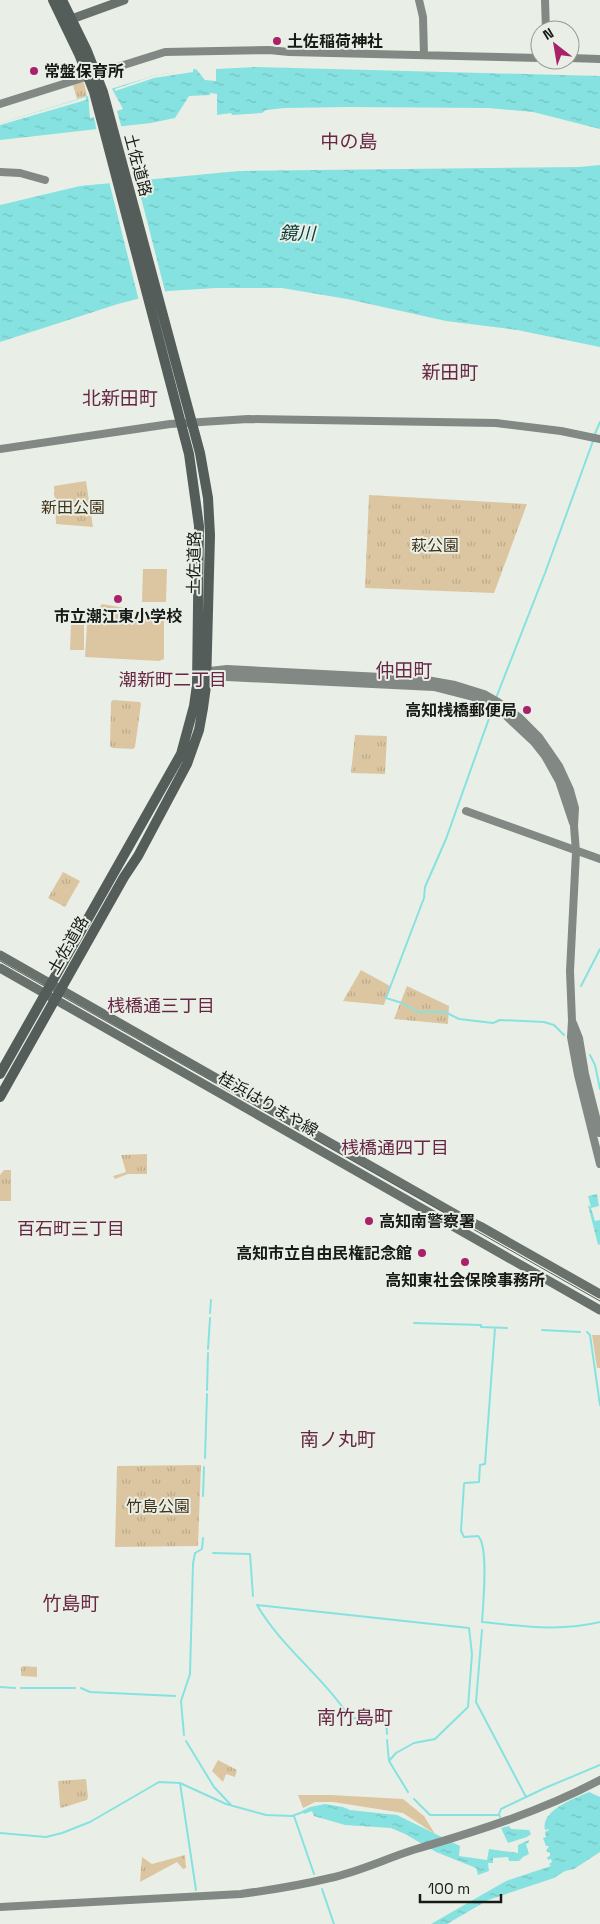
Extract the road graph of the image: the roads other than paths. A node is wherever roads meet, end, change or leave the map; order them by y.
1 (53, 0) edge
2 (62, 0) edge
3 (124, 0) edge
4 (418, 0) edge
5 (545, 0) edge
6 (546, 20) edge
7 (67, 21) junction
8 (424, 55) junction
9 (530, 58) edge
10 (580, 58) edge
11 (600, 59) edge
12 (93, 76) junction
13 (0, 104) edge
14 (0, 172) edge
15 (45, 180) dead end
16 (156, 313) junction
17 (192, 422) junction
18 (181, 423) junction
19 (600, 439) edge
20 (0, 450) edge
21 (203, 672) junction
22 (466, 811) dead end
23 (576, 852) junction
24 (600, 860) edge
25 (0, 954) edge
26 (0, 968) edge
27 (56, 986) junction
28 (46, 994) junction
29 (55, 999) junction
30 (572, 1021) junction
31 (0, 1074) edge
32 (0, 1097) edge
33 (600, 1134) edge
34 (600, 1164) edge
35 (600, 1294) edge
36 (600, 1310) edge
37 (600, 1780) edge
38 (0, 1907) edge

1 - 7 highway, 土佐道路
2 - 7 highway, 土佐道路
3 - 7 main road
4 - 8 street
5 - 6 street
7 - 12 highway, 土佐道路
8 - 9 street
8 - 12 street
10 - 11 street
12 - 13 street
12 - 16 highway, 土佐道路
14 - 15 street
16 - 17 highway, 土佐道路
16 - 18 highway, 土佐道路
17 - 18 street
17 - 19 street
17 - 21 highway, 土佐道路
18 - 20 street
18 - 21 highway, 土佐道路
21 - 23 street
21 - 27 highway, 土佐道路
22 - 23 street
23 - 24 street
23 - 30 street
25 - 27 main road, 桂浜はりまや線
26 - 28 main road, 桂浜はりまや線
27 - 28 highway, 土佐道路
27 - 29 highway, 土佐道路
27 - 35 main road, 桂浜はりまや線
28 - 29 main road, 桂浜はりまや線
28 - 31 highway, 土佐道路
29 - 32 highway, 土佐道路
29 - 36 main road, 桂浜はりまや線
30 - 33 street
30 - 34 street
37 - 38 street

